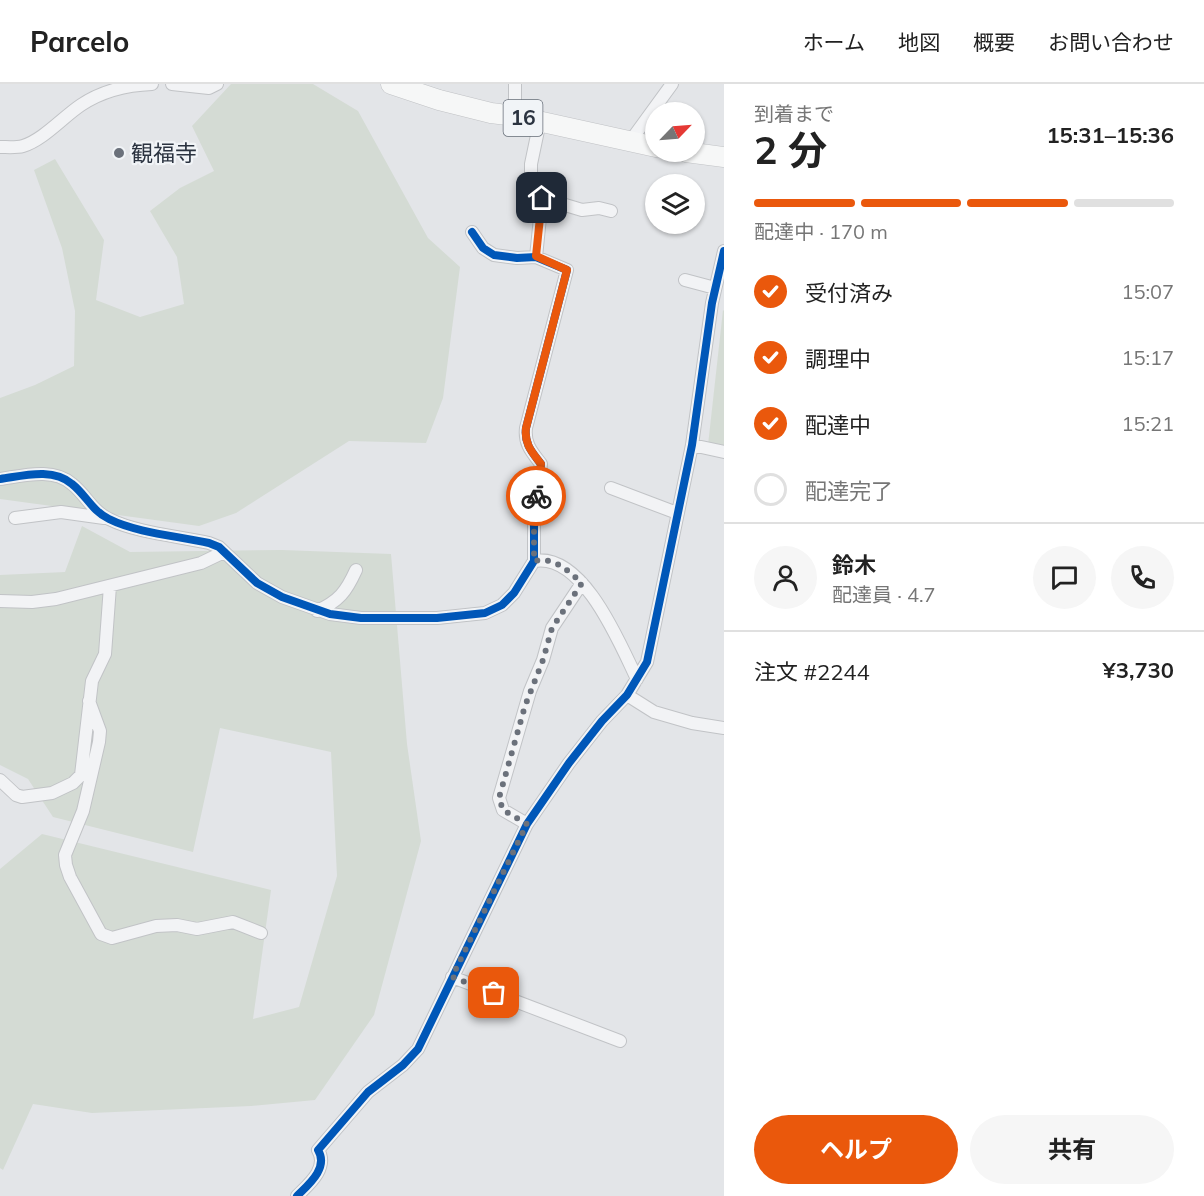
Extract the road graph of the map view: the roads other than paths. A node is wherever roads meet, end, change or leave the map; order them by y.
1 (152, 84) edge
2 (172, 84) edge
3 (217, 84) edge
4 (391, 84) edge
5 (515, 84) edge
6 (672, 84) edge
7 (515, 116) junction
8 (540, 121) junction
9 (629, 143) junction
10 (645, 145) edge
11 (0, 147) edge
12 (705, 154) edge
13 (724, 157) edge
14 (542, 198) junction
15 (612, 211) dead end
16 (472, 231) dead end
17 (724, 252) edge
18 (536, 256) junction
19 (685, 280) dead end
20 (715, 288) junction
21 (692, 445) junction
22 (724, 452) edge
23 (0, 479) edge
24 (611, 488) dead end
25 (677, 513) junction
26 (15, 518) dead end
27 (108, 519) junction
28 (224, 552) junction
29 (534, 561) junction
30 (356, 570) dead end
31 (582, 583) junction
32 (110, 586) junction
33 (0, 601) edge
34 (317, 611) junction
35 (637, 679) junction
36 (627, 695) junction
37 (89, 701) junction
38 (724, 728) edge
39 (0, 780) edge
40 (527, 824) junction
41 (261, 933) dead end
42 (452, 977) junction
43 (620, 1041) dead end
44 (297, 1196) edge

1 - 11 street
2 - 3 street
4 - 7 main road, 16
5 - 7 street
6 - 9 street
7 - 8 main road, 16
8 - 9 main road, 16
8 - 14 street
9 - 10 main road, 16
12 - 13 main road
14 - 15 street
14 - 18 street
16 - 18 street
17 - 20 street
18 - 29 street
19 - 20 street
20 - 21 street
21 - 22 street
21 - 25 street
23 - 27 street
24 - 25 street
25 - 35 street
26 - 27 street
27 - 28 street
28 - 32 street
28 - 34 street
29 - 31 street
29 - 34 street
30 - 34 street
31 - 35 street
31 - 40 street
32 - 33 street
32 - 37 street
35 - 36 street
36 - 38 street
36 - 40 street
37 - 39 street
37 - 41 street
40 - 42 street
42 - 43 street
42 - 44 street

